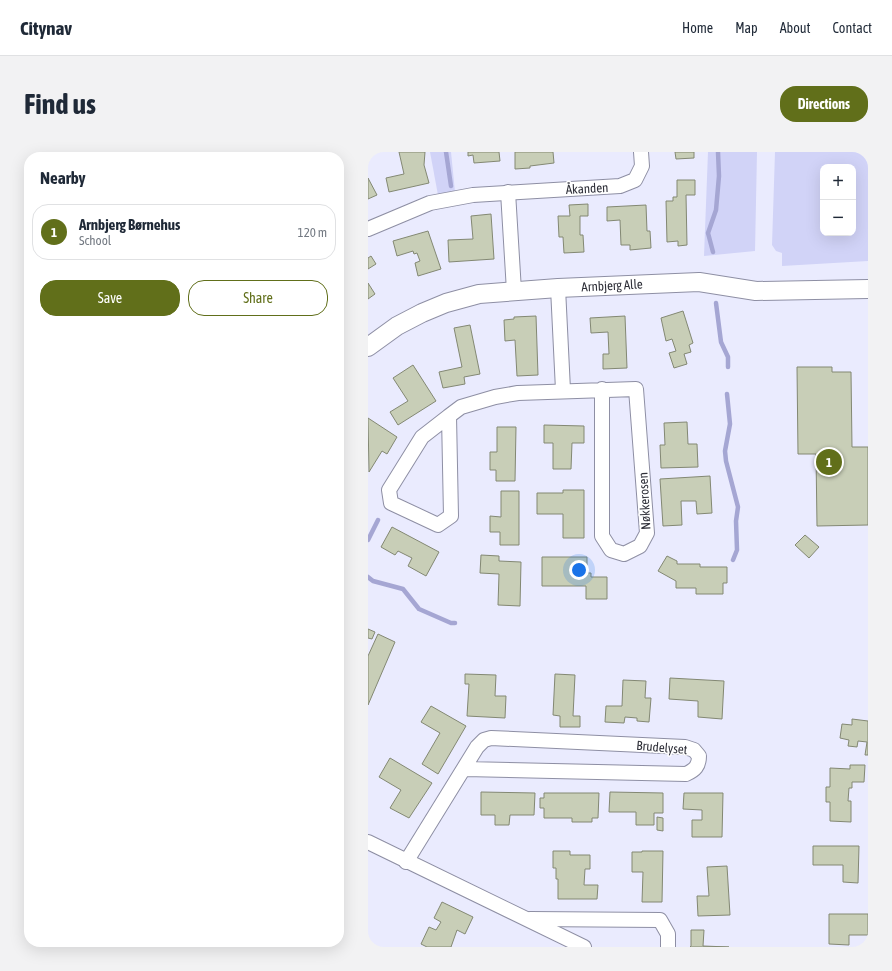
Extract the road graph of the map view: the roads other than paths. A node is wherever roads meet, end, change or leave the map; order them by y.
1 (641, 152) edge
2 (508, 192) junction
3 (368, 229) edge
4 (558, 288) junction
5 (868, 288) edge
6 (514, 291) junction
7 (368, 347) edge
8 (602, 389) junction
9 (563, 390) junction
10 (449, 416) junction
11 (465, 769) junction
12 (368, 842) edge
13 (406, 862) junction
14 (526, 919) junction
15 (584, 947) edge
16 (668, 947) edge

1 - 2 street, Åkanden
2 - 3 street, Åkanden
2 - 6 street
4 - 5 street, Arnbjerg Alle
4 - 6 street, Arnbjerg Alle
4 - 9 street
6 - 7 street, Arnbjerg Alle
8 - 8 street, Nøkkerosen
8 - 9 street, Nøkkerosen
9 - 10 street, Nøkkerosen
10 - 10 street, Nøkkerosen
11 - 11 street, Brudelyset
11 - 13 street, Brudelyset
12 - 13 street
13 - 14 street
14 - 15 street
14 - 16 street

